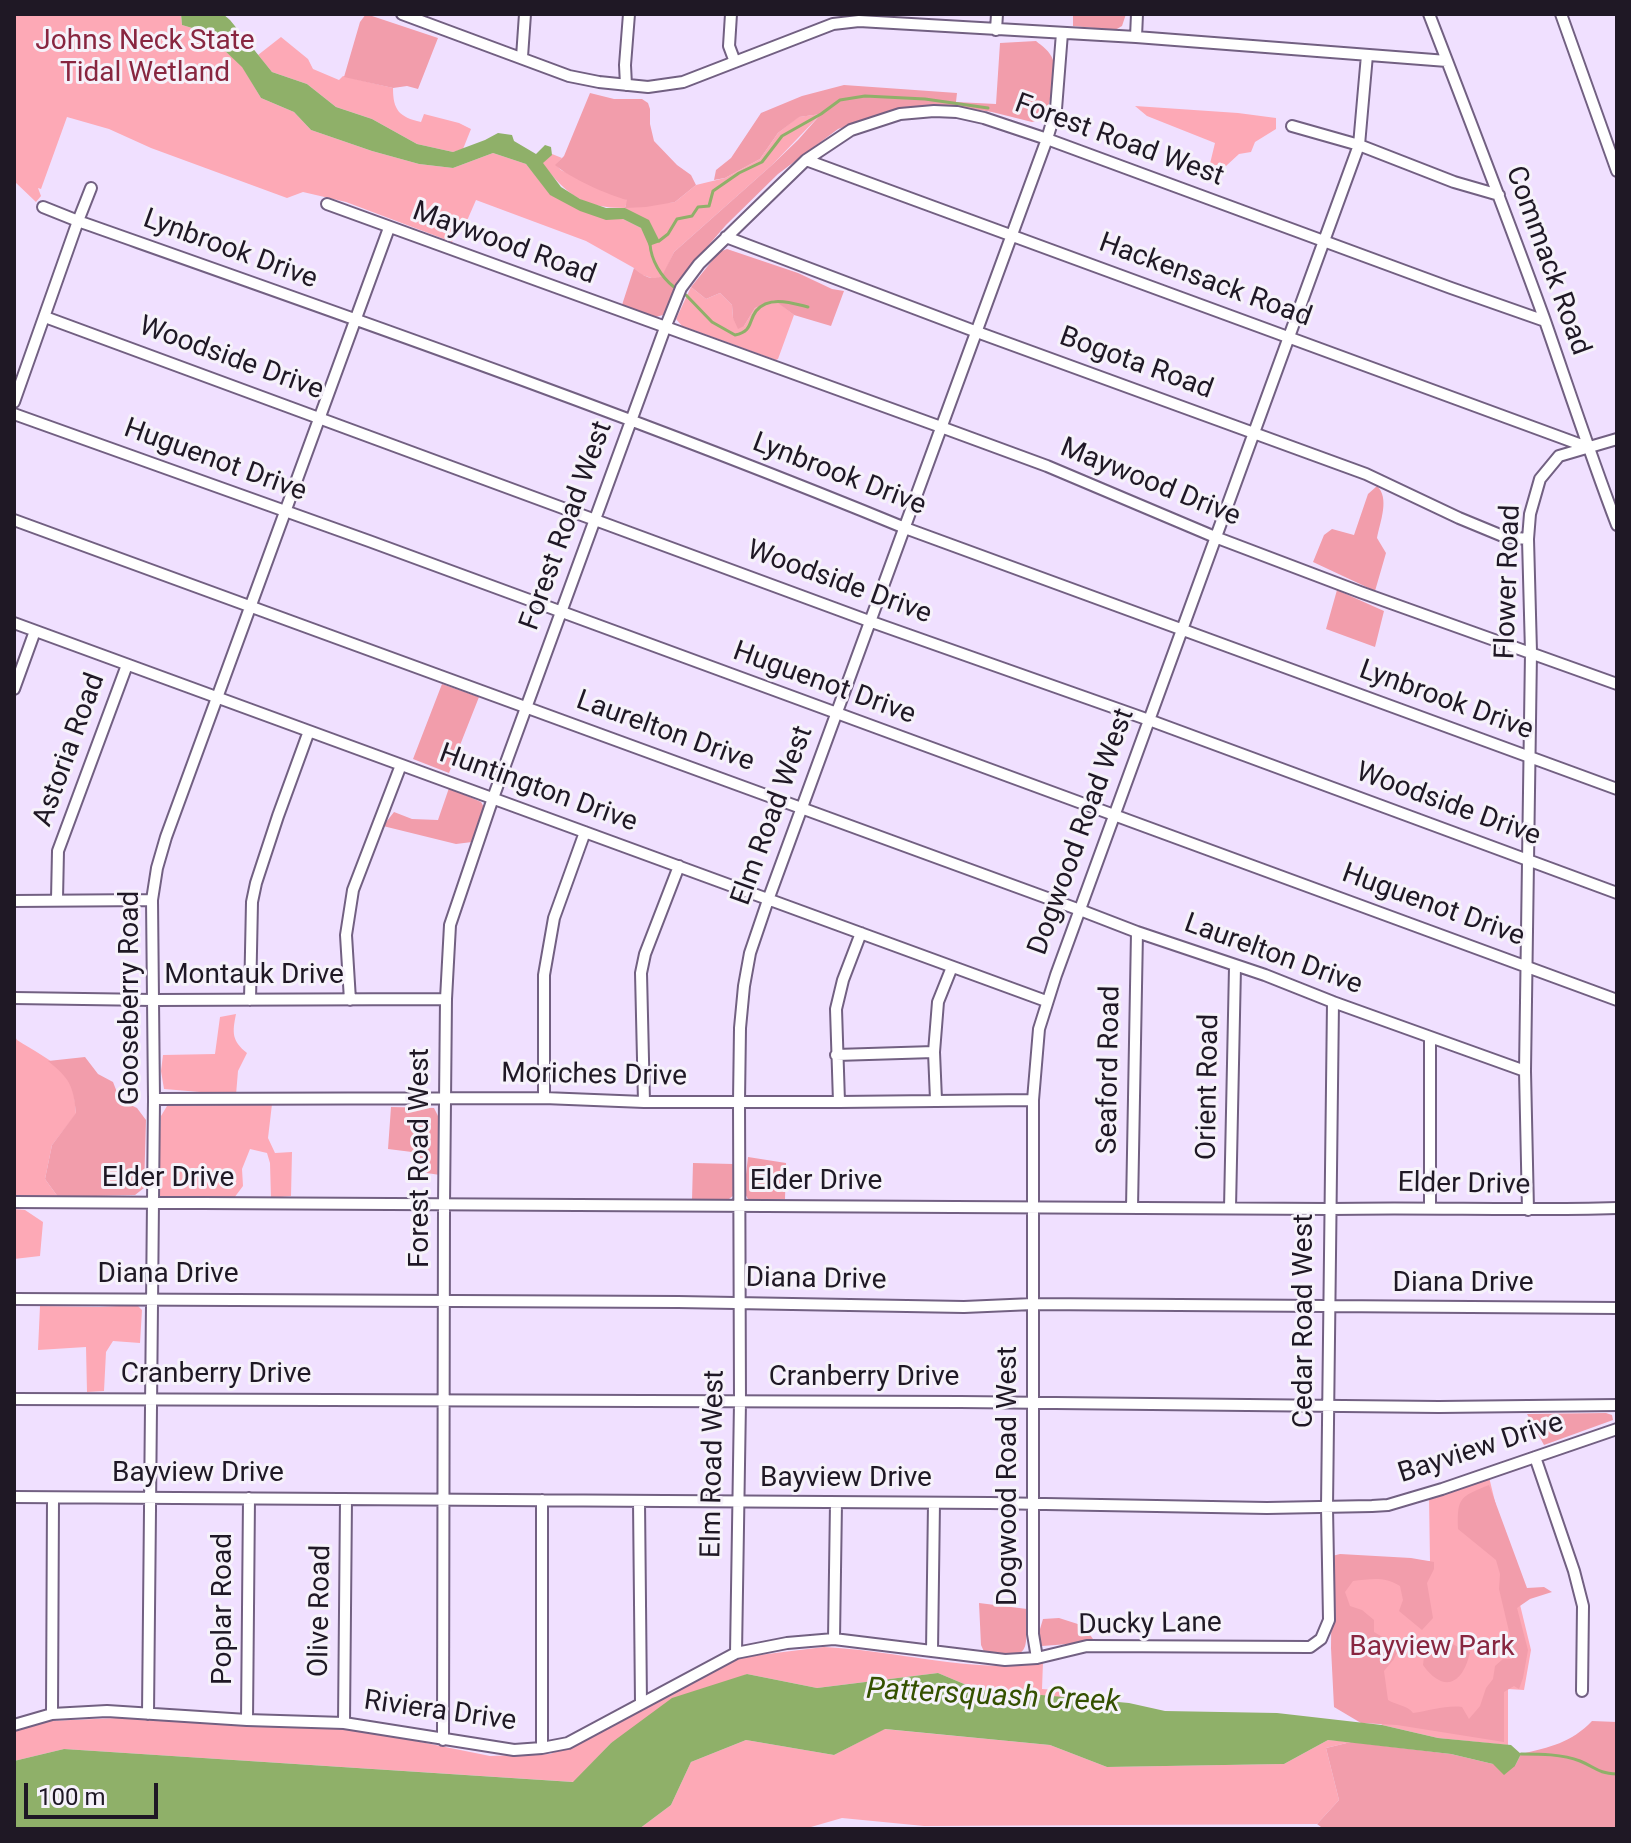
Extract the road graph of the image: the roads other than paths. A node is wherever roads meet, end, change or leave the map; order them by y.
1 (402, 14) edge
2 (525, 14) edge
3 (629, 14) edge
4 (731, 14) edge
5 (997, 14) edge
6 (1137, 14) edge
7 (1429, 14) edge
8 (1561, 14) edge
9 (423, 18) edge
10 (833, 19) edge
11 (996, 30) junction
12 (1062, 33) junction
13 (1136, 37) junction
14 (1367, 55) junction
15 (522, 57) junction
16 (1447, 61) junction
17 (735, 62) junction
18 (626, 85) junction
19 (1292, 126) dead end
20 (1047, 139) junction
21 (1359, 145) junction
22 (806, 160) junction
23 (1617, 171) edge
24 (91, 188) dead end
25 (1499, 195) junction
26 (327, 204) dead end
27 (43, 207) dead end
28 (78, 221) junction
29 (389, 228) junction
30 (726, 237) junction
31 (1011, 237) junction
32 (1324, 242) junction
33 (45, 317) junction
34 (355, 320) junction
35 (1545, 321) junction
36 (665, 328) junction
37 (977, 332) junction
38 (1289, 337) junction
39 (14, 402) edge
40 (14, 414) edge
41 (320, 417) junction
42 (631, 421) junction
43 (941, 427) junction
44 (1254, 432) junction
45 (1617, 439) edge
46 (1587, 447) junction
47 (286, 512) junction
48 (596, 518) junction
49 (14, 520) edge
50 (1617, 525) edge
51 (905, 528) junction
52 (1215, 537) junction
53 (1528, 539) junction
54 (250, 608) junction
55 (561, 613) junction
56 (869, 621) junction
57 (14, 623) edge
58 (1182, 629) junction
59 (35, 631) junction
60 (1531, 652) junction
61 (127, 665) junction
62 (1617, 684) edge
63 (14, 689) edge
64 (217, 698) junction
65 (526, 707) junction
66 (835, 714) junction
67 (1149, 720) junction
68 (309, 731) junction
69 (1528, 757) junction
70 (401, 765) junction
71 (1617, 789) edge
72 (493, 798) junction
73 (802, 808) junction
74 (1115, 816) junction
75 (585, 832) junction
76 (1528, 860) junction
77 (679, 866) junction
78 (1617, 893) edge
79 (57, 899) junction
80 (152, 900) junction
81 (768, 900) junction
82 (14, 901) edge
83 (1080, 910) junction
84 (1137, 932) junction
85 (861, 933) junction
86 (952, 967) junction
87 (1235, 967) junction
88 (1528, 967) junction
89 (14, 998) edge
90 (446, 999) junction
91 (153, 1000) junction
92 (250, 1000) junction
93 (350, 1000) junction
94 (1617, 1000) edge
95 (1046, 1001) junction
96 (1333, 1002) junction
97 (1430, 1037) junction
98 (934, 1052) junction
99 (836, 1055) junction
100 (1525, 1071) junction
101 (446, 1098) junction
102 (544, 1098) junction
103 (154, 1099) junction
104 (936, 1100) junction
105 (1033, 1100) junction
106 (739, 1101) junction
107 (644, 1102) junction
108 (839, 1102) junction
109 (14, 1202) edge
110 (152, 1203) junction
111 (444, 1204) junction
112 (739, 1206) junction
113 (1034, 1206) junction
114 (1430, 1207) junction
115 (1132, 1208) junction
116 (1230, 1208) junction
117 (1617, 1208) edge
118 (1330, 1209) junction
119 (1528, 1210) junction
120 (14, 1299) edge
121 (152, 1299) junction
122 (445, 1302) junction
123 (740, 1304) junction
124 (1033, 1304) junction
125 (1330, 1307) junction
126 (1617, 1308) edge
127 (14, 1399) edge
128 (151, 1399) junction
129 (443, 1400) junction
130 (740, 1402) junction
131 (1032, 1403) junction
132 (1329, 1405) junction
133 (1617, 1405) edge
134 (1617, 1429) edge
135 (1535, 1457) junction
136 (14, 1497) edge
137 (53, 1498) junction
138 (151, 1498) junction
139 (249, 1498) junction
140 (346, 1499) junction
141 (444, 1499) junction
142 (542, 1500) junction
143 (639, 1501) junction
144 (737, 1503) junction
145 (836, 1503) junction
146 (934, 1503) junction
147 (1034, 1504) junction
148 (1327, 1507) junction
149 (834, 1639) junction
150 (1321, 1639) joint
151 (932, 1651) junction
152 (736, 1653) junction
153 (1037, 1658) junction
154 (1582, 1691) dead end
155 (641, 1704) junction
156 (52, 1714) junction
157 (148, 1714) junction
158 (247, 1720) junction
159 (344, 1723) junction
160 (14, 1725) edge
161 (443, 1740) junction
162 (542, 1748) junction

1 - 9 street
2 - 15 street
3 - 18 street
4 - 17 street
5 - 11 street
6 - 13 street
7 - 16 street, Commack Road
8 - 23 street
9 - 15 street
10 - 11 street
10 - 17 street
11 - 12 street
12 - 13 street
12 - 20 street, Elm Road West
13 - 14 street
14 - 16 street
14 - 21 street, Dogwood Road West
15 - 18 street
16 - 25 street, Commack Road
17 - 18 street
19 - 21 street
20 - 22 street, Forest Road West
20 - 31 street, Elm Road West
20 - 32 street, Forest Road West
21 - 25 street
21 - 32 street, Dogwood Road West
22 - 30 street, Forest Road West
22 - 31 street, Hackensack Road
24 - 28 street
25 - 35 street, Commack Road
26 - 29 street, Maywood Road
27 - 28 street, Lynbrook Drive
28 - 33 street
28 - 34 street, Lynbrook Drive
29 - 34 street, Gooseberry Road
29 - 36 street, Maywood Road
30 - 36 street, Forest Road West
30 - 37 street, Bogota Road
31 - 37 street, Elm Road West
31 - 38 street, Hackensack Road
32 - 35 street, Forest Road West
32 - 38 street, Dogwood Road West
33 - 39 street
33 - 41 street, Woodside Drive
34 - 41 street, Gooseberry Road
34 - 42 street, Lynbrook Drive
35 - 46 street, Commack Road
36 - 42 street, Forest Road West
36 - 43 street, Maywood Drive
37 - 43 street, Elm Road West
37 - 44 street, Bogota Road
38 - 44 street, Dogwood Road West
38 - 46 street, Hackensack Road
40 - 47 street, Huguenot Drive
41 - 47 street, Gooseberry Road
41 - 48 street, Woodside Drive
42 - 48 street, Forest Road West
42 - 51 street, Lynbrook Drive
43 - 51 street, Elm Road West
43 - 52 street, Maywood Drive
44 - 52 street, Dogwood Road West
44 - 53 street, Bogota Road
45 - 46 street, Flower Road
46 - 50 street, Commack Road
46 - 53 street, Flower Road
47 - 54 street, Gooseberry Road
47 - 55 street, Huguenot Drive
48 - 55 street, Forest Road West
48 - 56 street, Woodside Drive
49 - 54 street, Laurelton Drive
51 - 56 street, Elm Road West
51 - 58 street, Lynbrook Drive
52 - 58 street, Dogwood Road West
52 - 60 street, Maywood Drive
53 - 60 street, Flower Road
54 - 64 street, Gooseberry Road
54 - 65 street, Laurelton Drive
55 - 65 street, Forest Road West
55 - 66 street, Huguenot Drive
56 - 66 street, Elm Road West
56 - 67 street, Woodside Drive
57 - 59 street, Huntington Drive
58 - 67 street, Dogwood Road West
58 - 69 street, Lynbrook Drive
59 - 61 street, Huntington Drive
59 - 63 street
60 - 62 street, Maywood Drive
60 - 69 street, Flower Road
61 - 64 street, Huntington Drive
61 - 79 street, Astoria Road
64 - 68 street, Huntington Drive
64 - 80 street, Gooseberry Road
65 - 72 street, Forest Road West
65 - 73 street, Laurelton Drive
66 - 73 street, Elm Road West
66 - 74 street, Huguenot Drive
67 - 74 street, Dogwood Road West
67 - 76 street, Woodside Drive
68 - 70 street, Huntington Drive
68 - 92 street
69 - 71 street, Lynbrook Drive
69 - 76 street, Flower Road
70 - 72 street, Huntington Drive
70 - 93 street
72 - 75 street, Huntington Drive
72 - 90 street, Forest Road West
73 - 81 street, Elm Road West
73 - 83 street, Laurelton Drive
74 - 83 street, Dogwood Road West
74 - 88 street, Huguenot Drive
75 - 77 street, Huntington Drive
75 - 102 street
76 - 78 street, Woodside Drive
76 - 88 street, Flower Road
77 - 81 street, Huntington Drive
77 - 107 street
79 - 80 street
79 - 82 street
80 - 91 street, Gooseberry Road
81 - 85 street, Huntington Drive
81 - 106 street, Elm Road West
83 - 84 street, Laurelton Drive
83 - 95 street, Dogwood Road West
84 - 87 street, Laurelton Drive
84 - 115 street, Seaford Road
85 - 86 street, Huntington Drive
85 - 99 street
86 - 95 street, Huntington Drive
86 - 98 street
87 - 96 street, Laurelton Drive
87 - 116 street, Orient Road
88 - 94 street, Huguenot Drive
88 - 100 street, Flower Road
89 - 91 street, Montauk Drive
90 - 93 street, Montauk Drive
90 - 101 street, Forest Road West
91 - 92 street, Montauk Drive
91 - 103 street, Gooseberry Road
92 - 93 street, Montauk Drive
95 - 105 street, Dogwood Road West
96 - 97 street, Laurelton Drive
96 - 118 street, Cedar Road West
97 - 100 street, Laurelton Drive
97 - 114 street
98 - 99 street
98 - 104 street
99 - 108 street
100 - 119 street, Flower Road
101 - 102 street, Moriches Drive
101 - 103 street, Moriches Drive
101 - 111 street, Forest Road West
102 - 107 street, Moriches Drive
103 - 110 street, Gooseberry Road
104 - 105 street, Moriches Drive
104 - 108 street, Moriches Drive
105 - 113 street, Dogwood Road West
106 - 107 street, Moriches Drive
106 - 108 street, Moriches Drive
106 - 112 street, Elm Road West
109 - 110 street, Elder Drive
110 - 111 street, Elder Drive
110 - 121 street, Gooseberry Road
111 - 112 street, Elder Drive
111 - 122 street, Forest Road West
112 - 113 street, Elder Drive
112 - 123 street, Elm Road West
113 - 115 street, Elder Drive
113 - 124 street, Dogwood Road West
114 - 118 street, Elder Drive
114 - 119 street, Elder Drive
115 - 116 street, Elder Drive
116 - 118 street, Elder Drive
117 - 119 street, Elder Drive
118 - 125 street, Cedar Road West
120 - 121 street, Diana Drive
121 - 122 street, Diana Drive
121 - 128 street, Gooseberry Road
122 - 123 street, Diana Drive
122 - 129 street, Forest Road West
123 - 124 street, Diana Drive
123 - 130 street, Elm Road West
124 - 125 street, Diana Drive
124 - 131 street, Dogwood Road West
125 - 126 street, Diana Drive
125 - 132 street, Cedar Road West
127 - 128 street, Cranberry Drive
128 - 129 street, Cranberry Drive
128 - 138 street, Gooseberry Road
129 - 130 street, Cranberry Drive
129 - 141 street, Forest Road West
130 - 131 street, Cranberry Drive
130 - 144 street, Elm Road West
131 - 132 street, Cranberry Drive
131 - 147 street, Dogwood Road West
132 - 133 street, Cranberry Drive
132 - 148 street, Cedar Road West
134 - 135 street, Bayview Drive
135 - 148 street, Bayview Drive
135 - 154 street
136 - 137 street, Bayview Drive
137 - 138 street, Bayview Drive
137 - 156 street
138 - 139 street, Bayview Drive
138 - 157 street, Gooseberry Road
139 - 140 street, Bayview Drive
139 - 158 street, Poplar Road
140 - 141 street, Bayview Drive
140 - 159 street, Olive Road
141 - 142 street, Bayview Drive
141 - 161 street, Forest Road West
142 - 143 street, Bayview Drive
142 - 162 street
143 - 144 street, Bayview Drive
143 - 155 street
144 - 145 street, Bayview Drive
144 - 152 street, Elm Road West
145 - 146 street, Bayview Drive
145 - 149 street
146 - 147 street, Bayview Drive
146 - 151 street
147 - 148 street, Bayview Drive
147 - 153 street, Dogwood Road West
148 - 150 street, Cedar Road West
149 - 151 street, Riviera Drive
149 - 152 street, Riviera Drive
150 - 153 street, Ducky Lane
151 - 153 street, Ducky Lane
152 - 155 street, Riviera Drive
155 - 162 street, Riviera Drive
156 - 157 street, Riviera Drive
156 - 160 street, Riviera Drive
157 - 158 street, Riviera Drive
158 - 159 street, Riviera Drive
159 - 161 street, Riviera Drive
161 - 162 street, Riviera Drive

